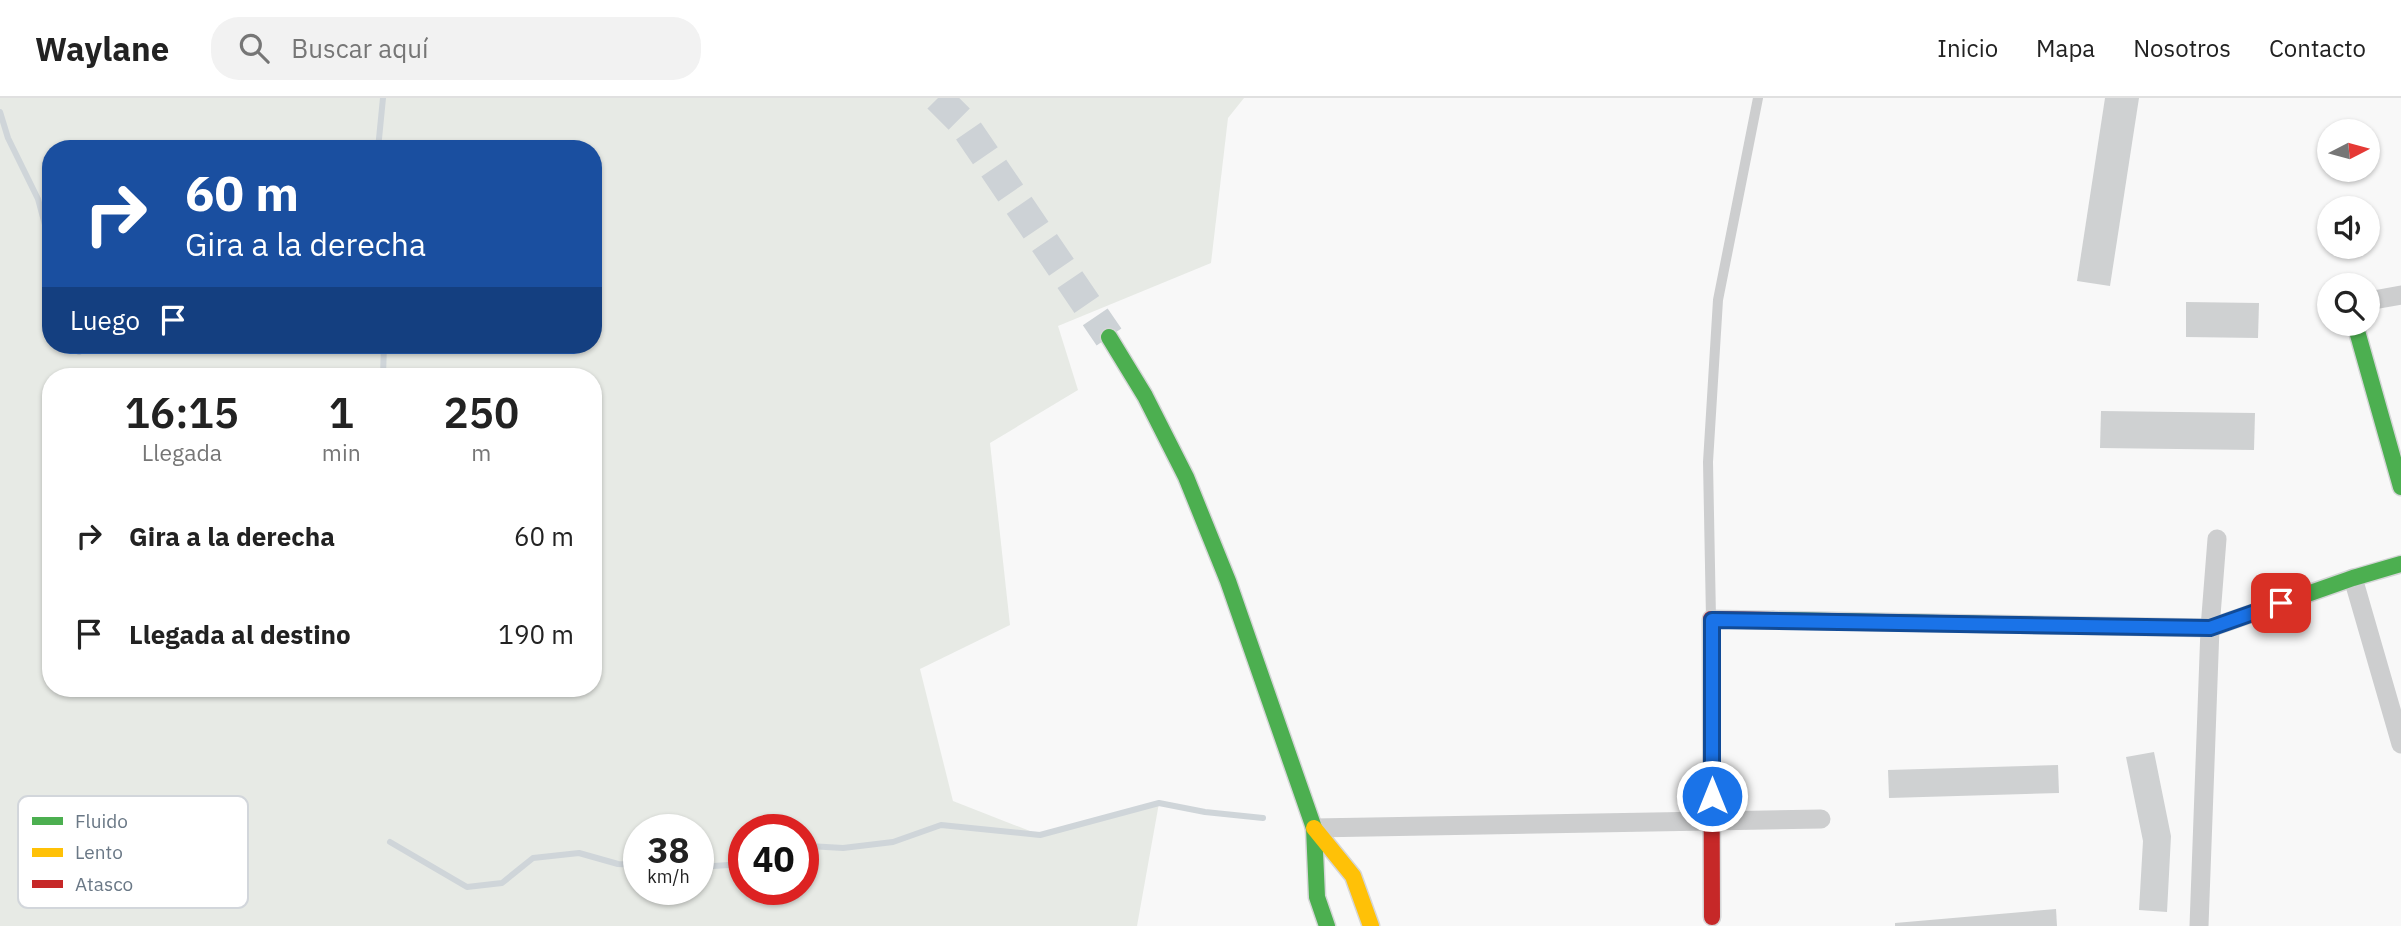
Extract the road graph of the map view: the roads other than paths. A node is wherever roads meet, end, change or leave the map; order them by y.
1 (1758, 98) edge
2 (2401, 295) edge
3 (2380, 298) edge
4 (2358, 336) edge
5 (1109, 337) tunnel mouth
6 (2401, 487) edge
7 (2217, 539) dead end
8 (2401, 564) edge
9 (2353, 578) junction
10 (1712, 620) junction
11 (2210, 628) junction
12 (2401, 744) edge
13 (1821, 819) dead end
14 (1712, 821) junction
15 (1314, 828) junction
16 (1712, 917) dead end
17 (1327, 926) edge
18 (1371, 926) edge
19 (2199, 926) edge

1 - 10 lane
2 - 3 street
4 - 6 street
5 - 15 street
7 - 11 street
8 - 9 street
9 - 11 street
9 - 12 street
10 - 11 street
10 - 14 street
11 - 19 street
13 - 14 street
14 - 15 street
14 - 16 street
15 - 17 street
15 - 18 street

